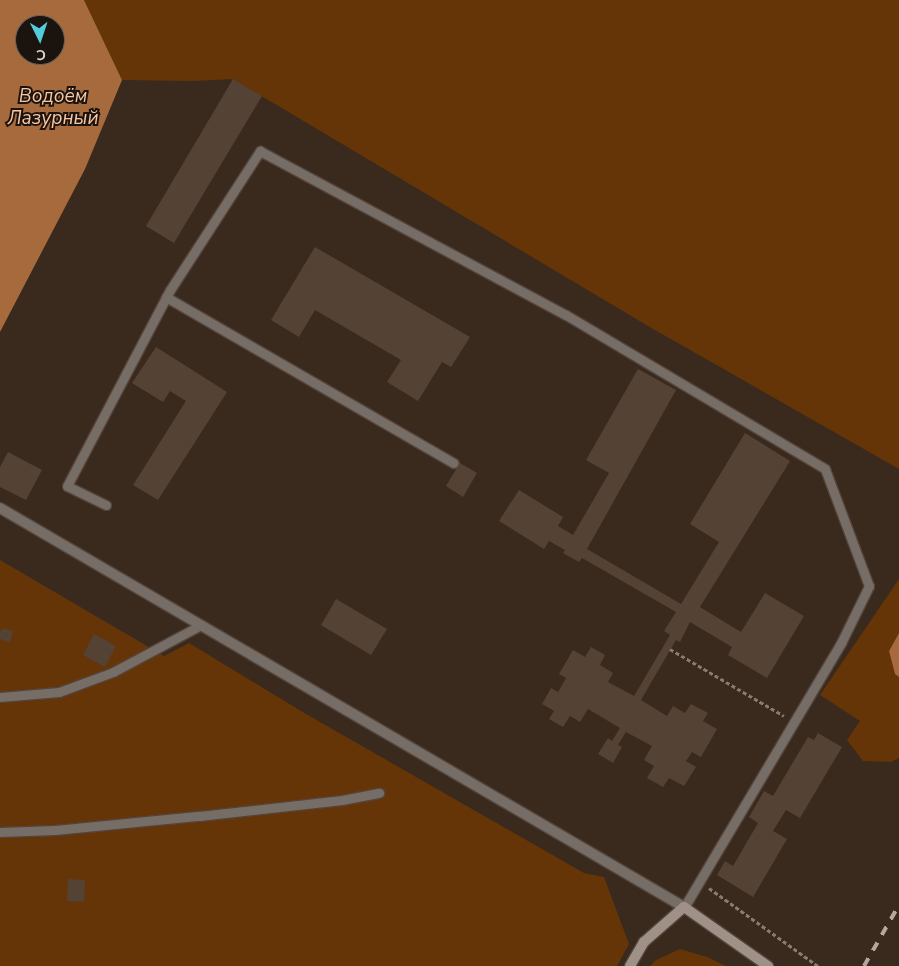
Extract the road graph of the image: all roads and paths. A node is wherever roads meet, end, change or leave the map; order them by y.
1 (166, 297) junction
2 (454, 463) dead end
3 (106, 505) dead end
4 (0, 508) edge
5 (201, 625) junction
6 (670, 649) dead end
7 (0, 697) edge
8 (794, 721) junction
9 (379, 793) dead end
10 (0, 832) edge
11 (699, 880) junction
12 (684, 907) junction
13 (630, 966) edge
14 (768, 966) edge
15 (818, 966) edge

1 - 2 lane
1 - 3 lane
1 - 8 lane
4 - 5 street
5 - 7 lane
5 - 12 street
6 - 8 path
8 - 11 lane
9 - 10 lane
11 - 12 lane
11 - 15 path
12 - 13 street
12 - 14 street

